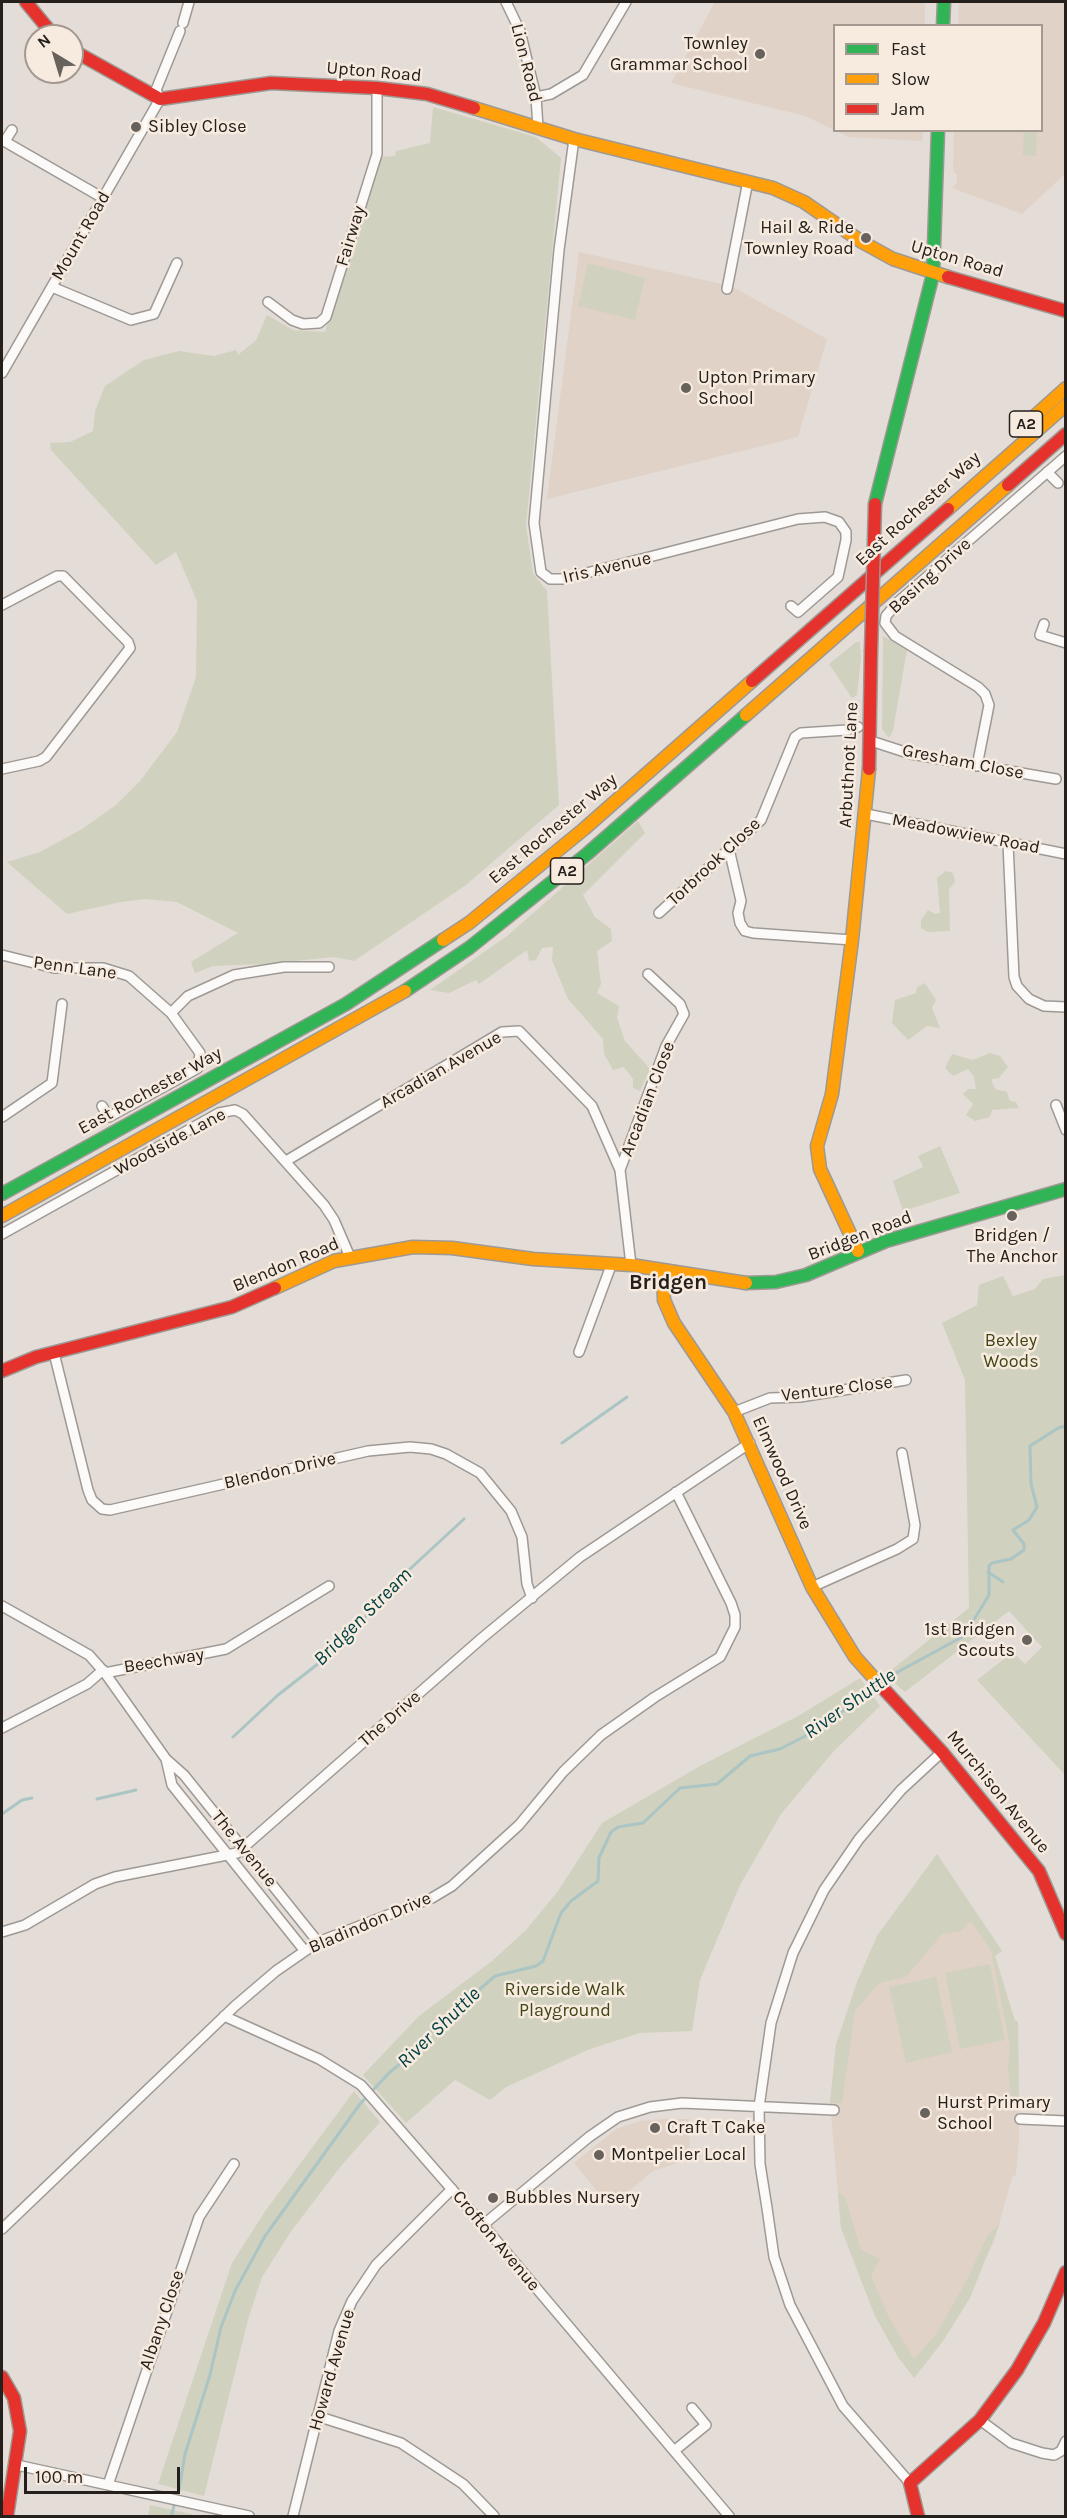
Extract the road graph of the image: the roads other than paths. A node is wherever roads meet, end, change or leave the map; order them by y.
1 (26, 2) edge
2 (189, 2) edge
3 (506, 2) edge
4 (626, 2) edge
5 (944, 2) edge
6 (44, 24) edge
7 (943, 24) edge
8 (84, 57) edge
9 (376, 88) junction
10 (536, 97) junction
11 (160, 99) junction
12 (538, 128) junction
13 (12, 130) dead end
14 (938, 132) edge
15 (573, 139) junction
16 (3, 140) edge
17 (748, 181) junction
18 (103, 198) junction
19 (177, 263) dead end
20 (933, 274) junction
21 (52, 287) junction
22 (727, 289) dead end
23 (268, 302) dead end
24 (1065, 311) edge
25 (2, 374) edge
26 (1065, 388) edge
27 (1065, 405) edge
28 (1065, 434) edge
29 (1065, 456) edge
30 (993, 465) junction
31 (1047, 472) junction
32 (1058, 483) dead end
33 (2, 605) edge
34 (791, 606) dead end
35 (1044, 624) dead end
36 (1040, 635) junction
37 (1065, 642) edge
38 (1037, 645) dead end
39 (858, 726) dead end
40 (871, 741) junction
41 (977, 766) junction
42 (2, 770) edge
43 (1056, 779) dead end
44 (866, 814) junction
45 (1008, 843) junction
46 (729, 849) junction
47 (1065, 854) edge
48 (659, 913) dead end
49 (852, 940) junction
50 (2, 955) edge
51 (329, 968) dead end
52 (648, 974) dead end
53 (62, 1004) dead end
54 (1065, 1006) edge
55 (171, 1013) junction
56 (102, 1106) dead end
57 (1060, 1109) edge
58 (2, 1117) edge
59 (1065, 1130) edge
60 (286, 1161) junction
61 (620, 1170) junction
62 (1065, 1189) edge
63 (2, 1194) edge
64 (2, 1216) edge
65 (2, 1234) edge
66 (858, 1251) junction
67 (350, 1257) junction
68 (612, 1263) junction
69 (631, 1265) junction
70 (663, 1270) junction
71 (579, 1352) dead end
72 (54, 1353) junction
73 (2, 1371) edge
74 (906, 1380) dead end
75 (734, 1412) junction
76 (750, 1443) junction
77 (902, 1454) dead end
78 (676, 1492) junction
79 (329, 1586) dead end
80 (812, 1587) junction
81 (532, 1598) junction
82 (2, 1606) edge
83 (104, 1671) junction
84 (882, 1686) joint
85 (2, 1728) edge
86 (942, 1752) junction
87 (166, 1759) junction
88 (243, 1848) junction
89 (228, 1856) junction
90 (2, 1932) edge
91 (1065, 1934) edge
92 (318, 1942) junction
93 (304, 1950) junction
94 (224, 2016) junction
95 (759, 2107) junction
96 (834, 2110) dead end
97 (1020, 2119) dead end
98 (1065, 2121) edge
99 (234, 2164) dead end
100 (452, 2189) junction
101 (483, 2225) junction
102 (2, 2229) edge
103 (1065, 2272) edge
104 (2, 2377) edge
105 (692, 2408) dead end
106 (317, 2416) junction
107 (980, 2420) junction
108 (1065, 2441) edge
109 (674, 2451) junction
110 (16, 2465) junction
111 (910, 2483) junction
112 (108, 2485) junction
113 (7, 2517) edge
114 (249, 2517) edge
115 (293, 2517) edge
116 (494, 2517) edge
117 (729, 2517) edge
118 (918, 2517) edge

1 - 6 main road
2 - 11 street
3 - 10 street, Lion Road
4 - 10 street
5 - 7 main road
8 - 11 main road
9 - 11 main road, Upton Road
9 - 12 main road, Upton Road
9 - 23 street, Fairway
10 - 12 street, Lion Road
11 - 18 street, Mount Road
12 - 15 main road, Upton Road
13 - 16 street
14 - 20 main road, Arbuthnot Lane
15 - 17 main road, Upton Road
15 - 34 street, Iris Avenue
16 - 18 street
17 - 20 main road, Upton Road
17 - 22 street
18 - 21 street, Mount Road
19 - 21 street
20 - 24 main road, Upton Road
20 - 40 main road, Arbuthnot Lane, bridge
21 - 25 street, Mount Road
26 - 30 main road, A2
27 - 30 main road, East Rochester Way / A2
28 - 64 main road, East Rochester Way / A2
29 - 31 street, Basing Drive
30 - 63 main road, East Rochester Way / A2
31 - 32 street
31 - 41 street, Basing Drive
33 - 42 street
35 - 36 street
36 - 37 street
36 - 38 street
39 - 46 street, Torbrook Close
40 - 41 street, Gresham Close
40 - 44 main road, Arbuthnot Lane
41 - 43 street, Gresham Close
44 - 45 street, Meadowview Road
44 - 49 main road, Arbuthnot Lane
45 - 47 street, Meadowview Road
45 - 54 street
46 - 48 street, Torbrook Close
46 - 49 street
49 - 66 main road, Arbuthnot Lane
50 - 55 street, Penn Lane
51 - 55 street
52 - 61 street, Arcadian Close
53 - 58 street
55 - 56 street, Penn Lane
57 - 59 street
60 - 61 street, Arcadian Avenue
60 - 65 street, Woodside Lane
60 - 67 street, Woodside Lane
61 - 69 street, Arcadian Avenue
62 - 66 main road, Bridgen Road
66 - 70 main road, Bridgen Road
67 - 68 main road, Blendon Road
67 - 72 main road, Blendon Road
68 - 69 main road, Blendon Road
68 - 71 street
69 - 70 main road, Blendon Road
70 - 75 main road, Elmwood Drive
72 - 73 main road, Blendon Road
72 - 81 street, Blendon Drive
74 - 75 street, Venture Close
75 - 76 main road, Elmwood Drive
76 - 78 street, The Drive
76 - 80 main road, Elmwood Drive
77 - 80 street
78 - 81 street, The Drive
78 - 92 street, Bladindon Drive
79 - 83 street, Beechway
80 - 84 main road, Elmwood Drive
81 - 88 street, The Drive
82 - 83 street, Beechway
83 - 85 street
83 - 87 street, The Avenue
84 - 86 main road, Murchison Avenue
86 - 91 main road, Murchison Avenue
86 - 95 street
87 - 88 street, The Avenue
87 - 89 street, The Avenue
88 - 89 street, The Drive
88 - 92 street, The Avenue
89 - 90 street, The Drive
89 - 93 street, The Avenue
92 - 93 street, Bladindon Drive
93 - 94 street, Bladindon Drive
94 - 100 street, Crofton Avenue
94 - 102 street, Bladindon Drive
95 - 96 street
95 - 101 street
95 - 111 street
97 - 98 street
99 - 112 street, Albany Close
100 - 101 street, Crofton Avenue
100 - 106 street, Howard Avenue
101 - 109 street, Crofton Avenue
103 - 107 main road
104 - 110 main road
105 - 109 street
106 - 115 street, Howard Avenue
106 - 116 street
107 - 108 street
107 - 111 main road
109 - 117 street, Crofton Avenue
110 - 112 street
110 - 113 main road
111 - 118 main road
112 - 114 street

